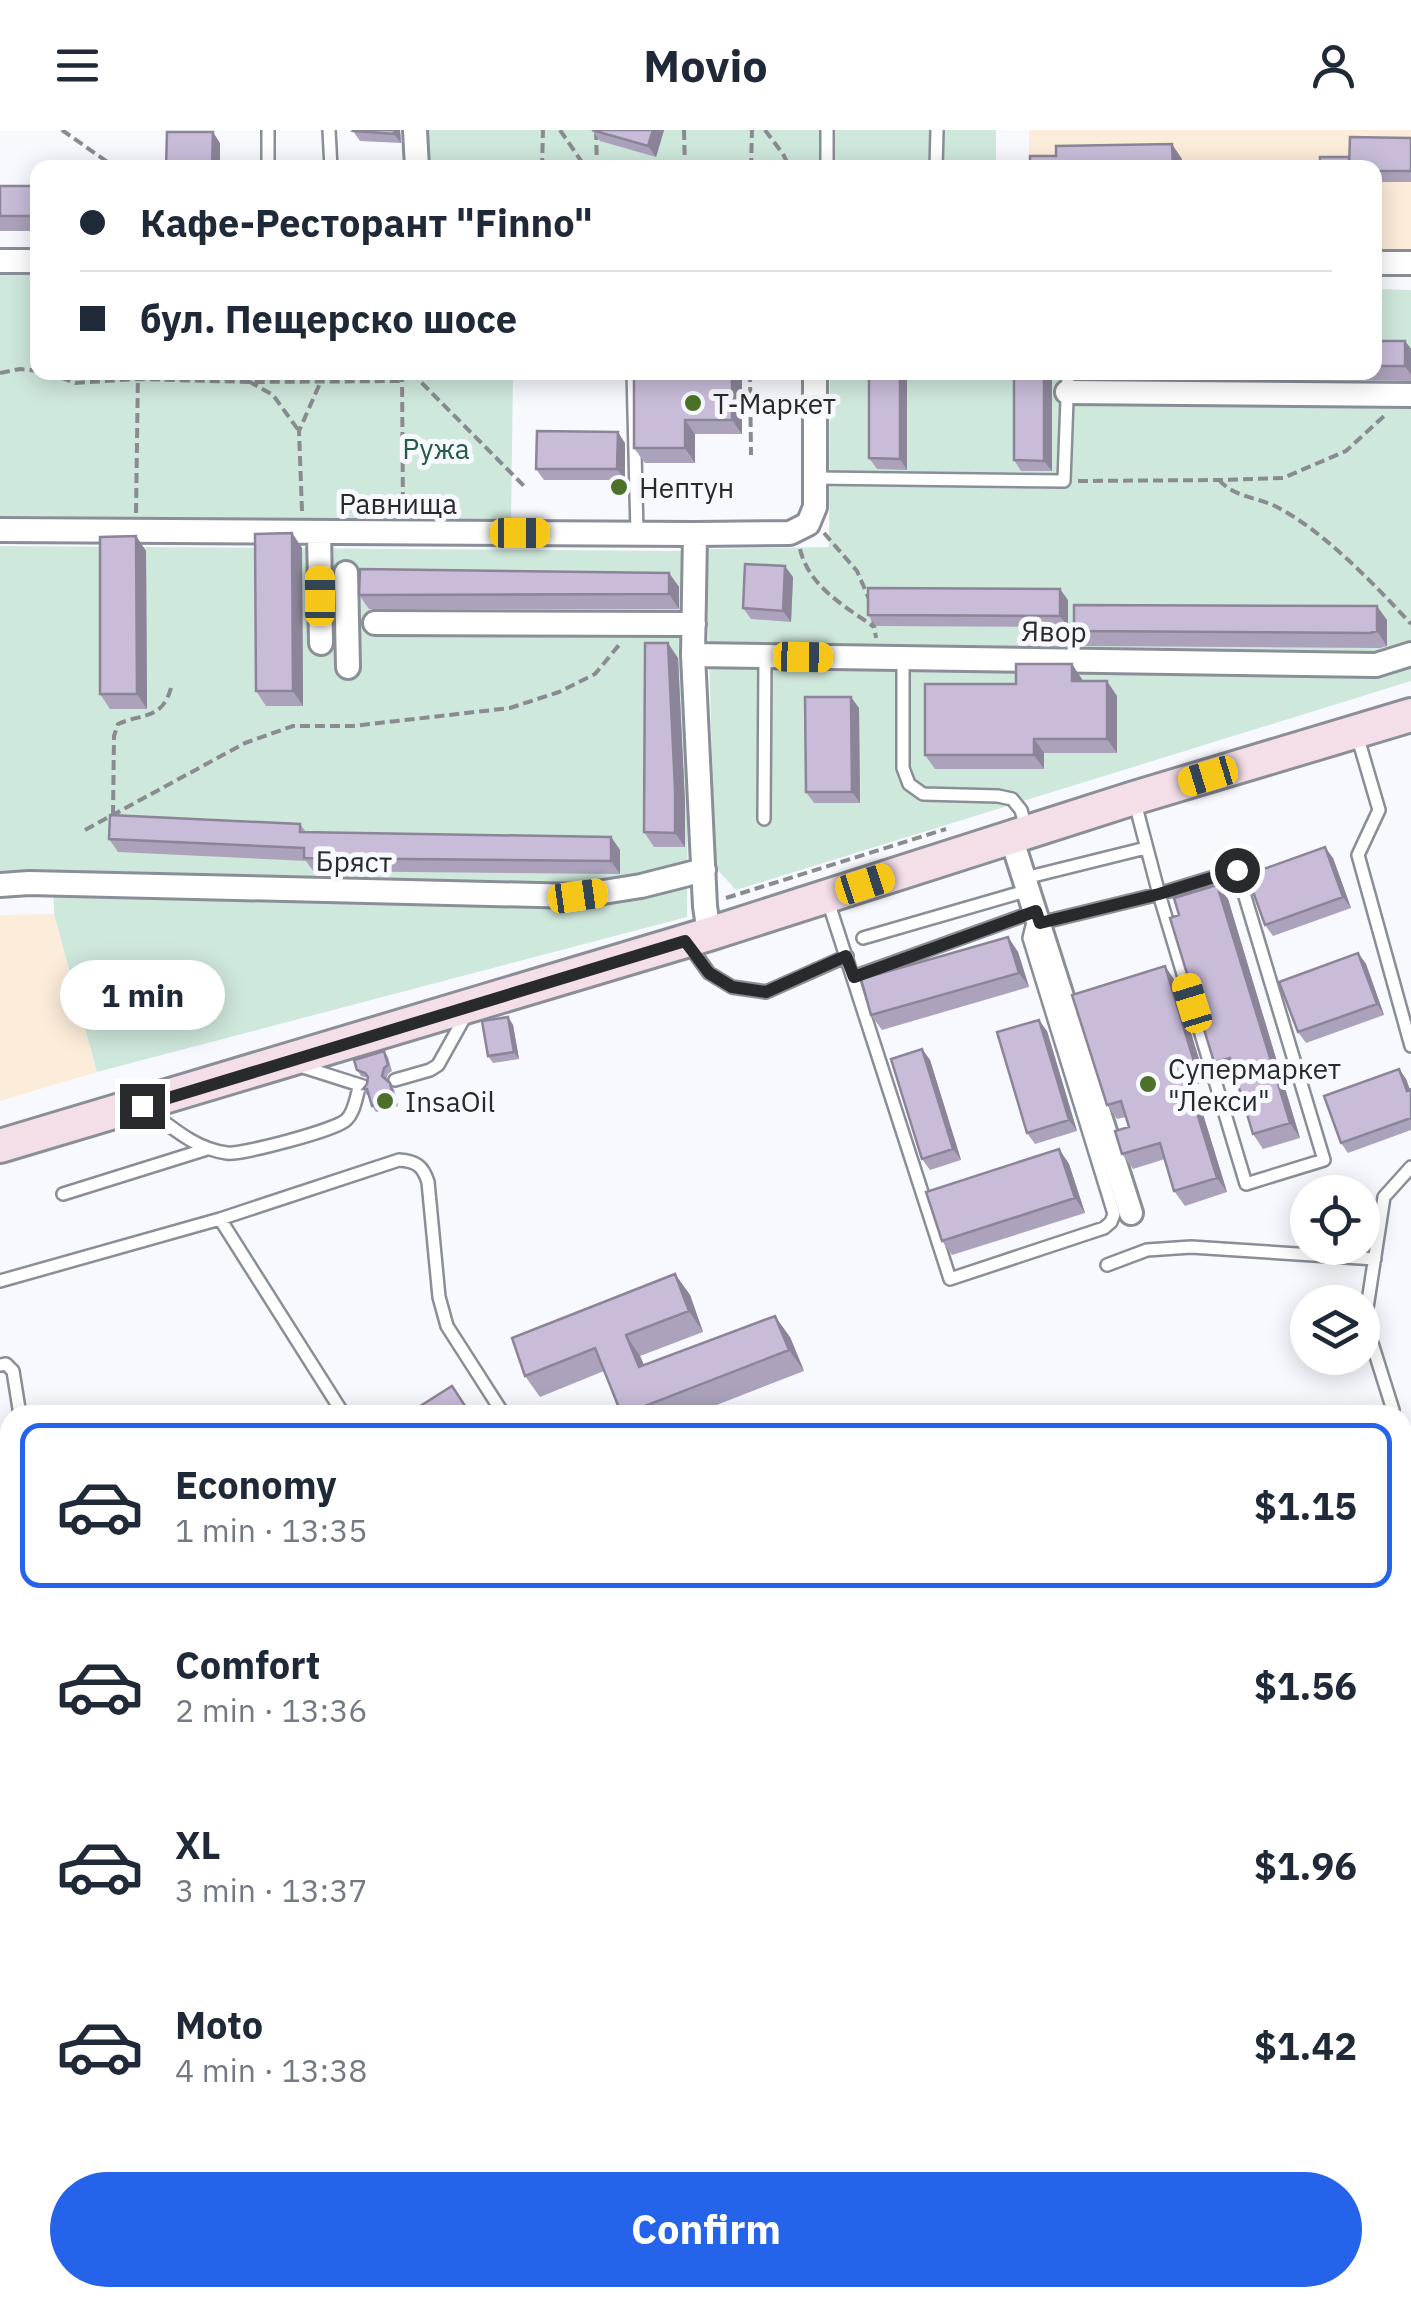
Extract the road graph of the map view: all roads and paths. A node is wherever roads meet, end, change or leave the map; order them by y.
1 (62, 130) edge
2 (268, 130) edge
3 (329, 130) edge
4 (416, 130) edge
5 (543, 130) edge
6 (560, 130) edge
7 (596, 130) edge
8 (684, 130) edge
9 (752, 130) edge
10 (765, 130) edge
11 (827, 130) edge
12 (936, 130) edge
13 (105, 160) edge
14 (268, 160) edge
15 (331, 160) edge
16 (417, 160) edge
17 (542, 160) edge
18 (581, 160) edge
19 (597, 160) edge
20 (684, 160) edge
21 (751, 160) edge
22 (787, 160) edge
23 (826, 160) edge
24 (936, 160) edge
25 (0, 261) edge
26 (30, 261) edge
27 (1382, 263) edge
28 (1411, 263) edge
29 (30, 370) edge
30 (0, 373) edge
31 (68, 380) edge
32 (102, 380) edge
33 (138, 380) edge
34 (213, 380) edge
35 (253, 380) edge
36 (419, 380) edge
37 (634, 380) edge
38 (750, 380) edge
39 (815, 380) edge
40 (321, 381) junction
41 (402, 381) joint
42 (250, 382) junction
43 (1067, 382) edge
44 (1408, 395) edge
45 (299, 430) junction
46 (750, 455) dead end
47 (815, 478) junction
48 (1219, 480) junction
49 (1064, 481) junction
50 (526, 488) dead end
51 (803, 524) junction
52 (0, 530) edge
53 (136, 531) junction
54 (311, 533) junction
55 (404, 533) junction
56 (637, 533) junction
57 (695, 534) junction
58 (346, 573) dead end
59 (375, 623) dead end
60 (636, 624) junction
61 (694, 624) junction
62 (1411, 624) edge
63 (346, 628) junction
64 (874, 628) junction
65 (1411, 654) edge
66 (693, 656) junction
67 (765, 656) junction
68 (891, 658) junction
69 (348, 667) dead end
70 (171, 688) dead end
71 (1411, 715) edge
72 (1356, 731) junction
73 (1134, 798) junction
74 (113, 815) junction
75 (764, 819) dead end
76 (85, 830) dead end
77 (1019, 835) junction
78 (1146, 848) junction
79 (704, 870) junction
80 (0, 885) edge
81 (1159, 894) junction
82 (827, 897) junction
83 (1033, 900) junction
84 (697, 937) junction
85 (863, 938) dead end
86 (846, 956) junction
87 (854, 977) junction
88 (471, 1004) junction
89 (1411, 1046) edge
90 (286, 1062) junction
91 (395, 1080) dead end
92 (142, 1106) junction
93 (0, 1146) edge
94 (208, 1148) junction
95 (1411, 1167) edge
96 (63, 1194) dead end
97 (1131, 1213) dead end
98 (220, 1219) junction
99 (1380, 1222) edge
100 (1290, 1253) edge
101 (1107, 1265) dead end
102 (1373, 1265) edge
103 (0, 1281) edge
104 (0, 1365) edge
105 (19, 1405) edge
106 (338, 1405) edge
107 (498, 1405) edge
108 (1390, 1405) edge
109 (275, 2307) edge
110 (298, 2307) edge

1 - 13 path
2 - 14 lane
3 - 15 lane
4 - 16 street
5 - 17 path
6 - 18 path
7 - 19 path
8 - 20 path
9 - 21 path
10 - 22 path
11 - 23 lane
12 - 24 lane
25 - 26 street
27 - 28 street
29 - 30 path
31 - 32 path
33 - 53 path
34 - 42 path
35 - 42 path
36 - 50 path
37 - 56 lane
38 - 46 path
39 - 47 street
40 - 41 path
40 - 42 path
40 - 45 path
41 - 55 path
42 - 45 path
43 - 44 street
43 - 49 lane
44 - 48 path
45 - 54 path
47 - 49 lane
47 - 51 street
48 - 49 path
48 - 62 path
51 - 57 street, Равнища
51 - 64 path
51 - 64 path
52 - 53 street, Равнища
53 - 54 street, Равнища
54 - 55 street, Равнища
54 - 63 street
55 - 56 street, Равнища
56 - 57 street, Равнища
57 - 61 street
58 - 63 street
59 - 60 street
60 - 61 street
60 - 74 path
61 - 66 street
63 - 69 street
64 - 68 path
65 - 68 street, Явор
66 - 67 street, Явор
66 - 79 street
67 - 68 street, Явор
67 - 75 lane
68 - 77 lane
70 - 74 path
71 - 72 main road
72 - 73 main road
72 - 89 lane
73 - 77 main road
73 - 78 lane
74 - 76 path
77 - 82 main road
77 - 83 street
78 - 81 lane
78 - 83 lane
79 - 80 street, Бряст
79 - 84 street
81 - 81 lane
81 - 83 lane
82 - 84 main road
82 - 86 lane
83 - 85 lane
83 - 87 lane
83 - 87 lane
83 - 97 street
84 - 86 lane
84 - 88 main road
86 - 87 lane
88 - 90 main road
88 - 91 lane
90 - 92 main road
90 - 94 lane
92 - 93 main road
92 - 94 lane
94 - 96 lane
95 - 99 lane
98 - 103 lane
98 - 106 lane
98 - 107 lane
100 - 101 lane
102 - 108 lane
104 - 105 lane
109 - 110 path

